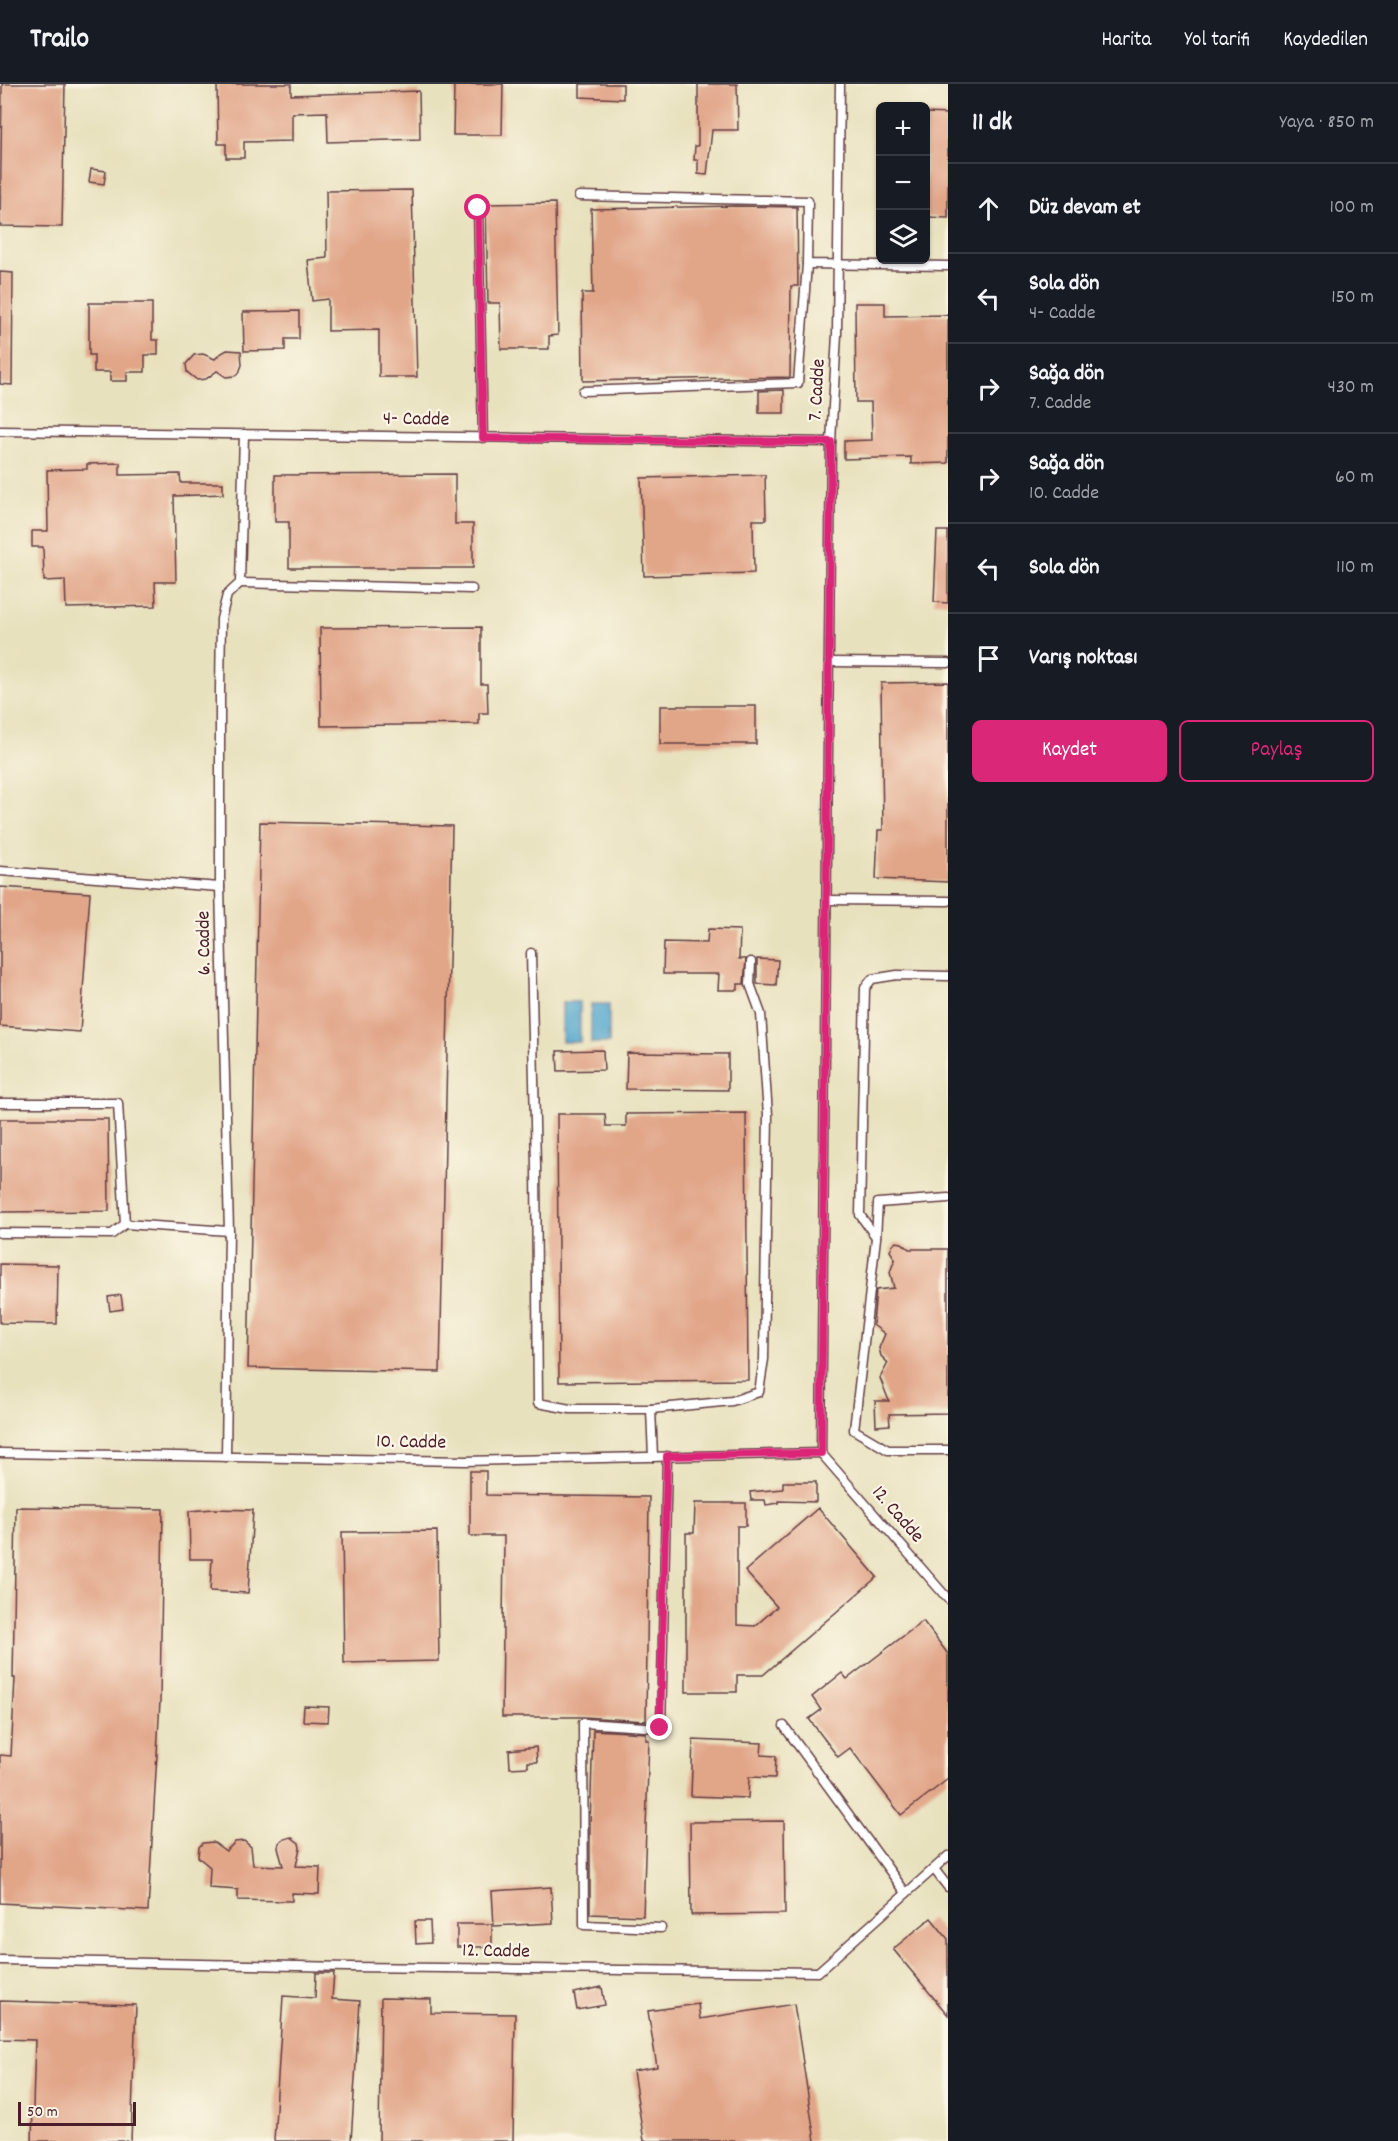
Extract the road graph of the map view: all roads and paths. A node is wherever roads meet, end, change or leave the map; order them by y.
1 (840, 84) edge
2 (579, 196) dead end
3 (478, 208) dead end
4 (807, 264) junction
5 (838, 265) junction
6 (948, 266) edge
7 (583, 391) dead end
8 (0, 431) edge
9 (244, 434) junction
10 (483, 438) junction
11 (831, 442) junction
12 (240, 583) junction
13 (472, 589) dead end
14 (829, 662) junction
15 (948, 663) edge
16 (0, 871) edge
17 (220, 887) junction
18 (826, 900) junction
19 (948, 901) edge
20 (531, 953) dead end
21 (751, 962) dead end
22 (948, 976) edge
23 (0, 1103) edge
24 (948, 1198) edge
25 (125, 1224) junction
26 (229, 1231) junction
27 (0, 1233) edge
28 (876, 1238) junction
29 (651, 1409) junction
30 (948, 1450) edge
31 (0, 1453) edge
32 (821, 1453) junction
33 (667, 1456) junction
34 (226, 1457) junction
35 (653, 1457) junction
36 (948, 1599) edge
37 (784, 1726) dead end
38 (948, 1856) edge
39 (934, 1869) junction
40 (948, 1887) edge
41 (906, 1893) junction
42 (661, 1928) dead end
43 (0, 1960) edge

1 - 5 lane, 7. Cadde
2 - 4 lane
3 - 10 lane
4 - 5 lane
4 - 7 lane
5 - 6 lane
5 - 11 lane, 7. Cadde
8 - 9 lane, 4- Cadde
9 - 10 lane, 4- Cadde
9 - 12 lane
10 - 11 lane, 4- Cadde
11 - 14 lane, 7. Cadde
12 - 13 lane
12 - 17 lane, 6. Cadde
14 - 15 lane
14 - 18 lane, 7. Cadde
16 - 17 lane
17 - 26 lane, 6. Cadde
18 - 19 lane
18 - 32 lane, 7. Cadde
20 - 29 lane
21 - 29 lane
22 - 28 lane
23 - 25 lane
24 - 28 lane
25 - 26 lane
25 - 27 lane
26 - 34 lane, 6. Cadde
28 - 30 lane
29 - 35 lane
31 - 34 lane, 10. Cadde
32 - 33 lane, 10. Cadde
32 - 36 lane, 12. Cadde
33 - 35 lane, 10. Cadde
33 - 42 lane
34 - 35 lane, 10. Cadde
37 - 41 lane
38 - 39 lane, 12. Cadde
39 - 40 lane
39 - 41 lane, 12. Cadde
41 - 43 lane, 12. Cadde

